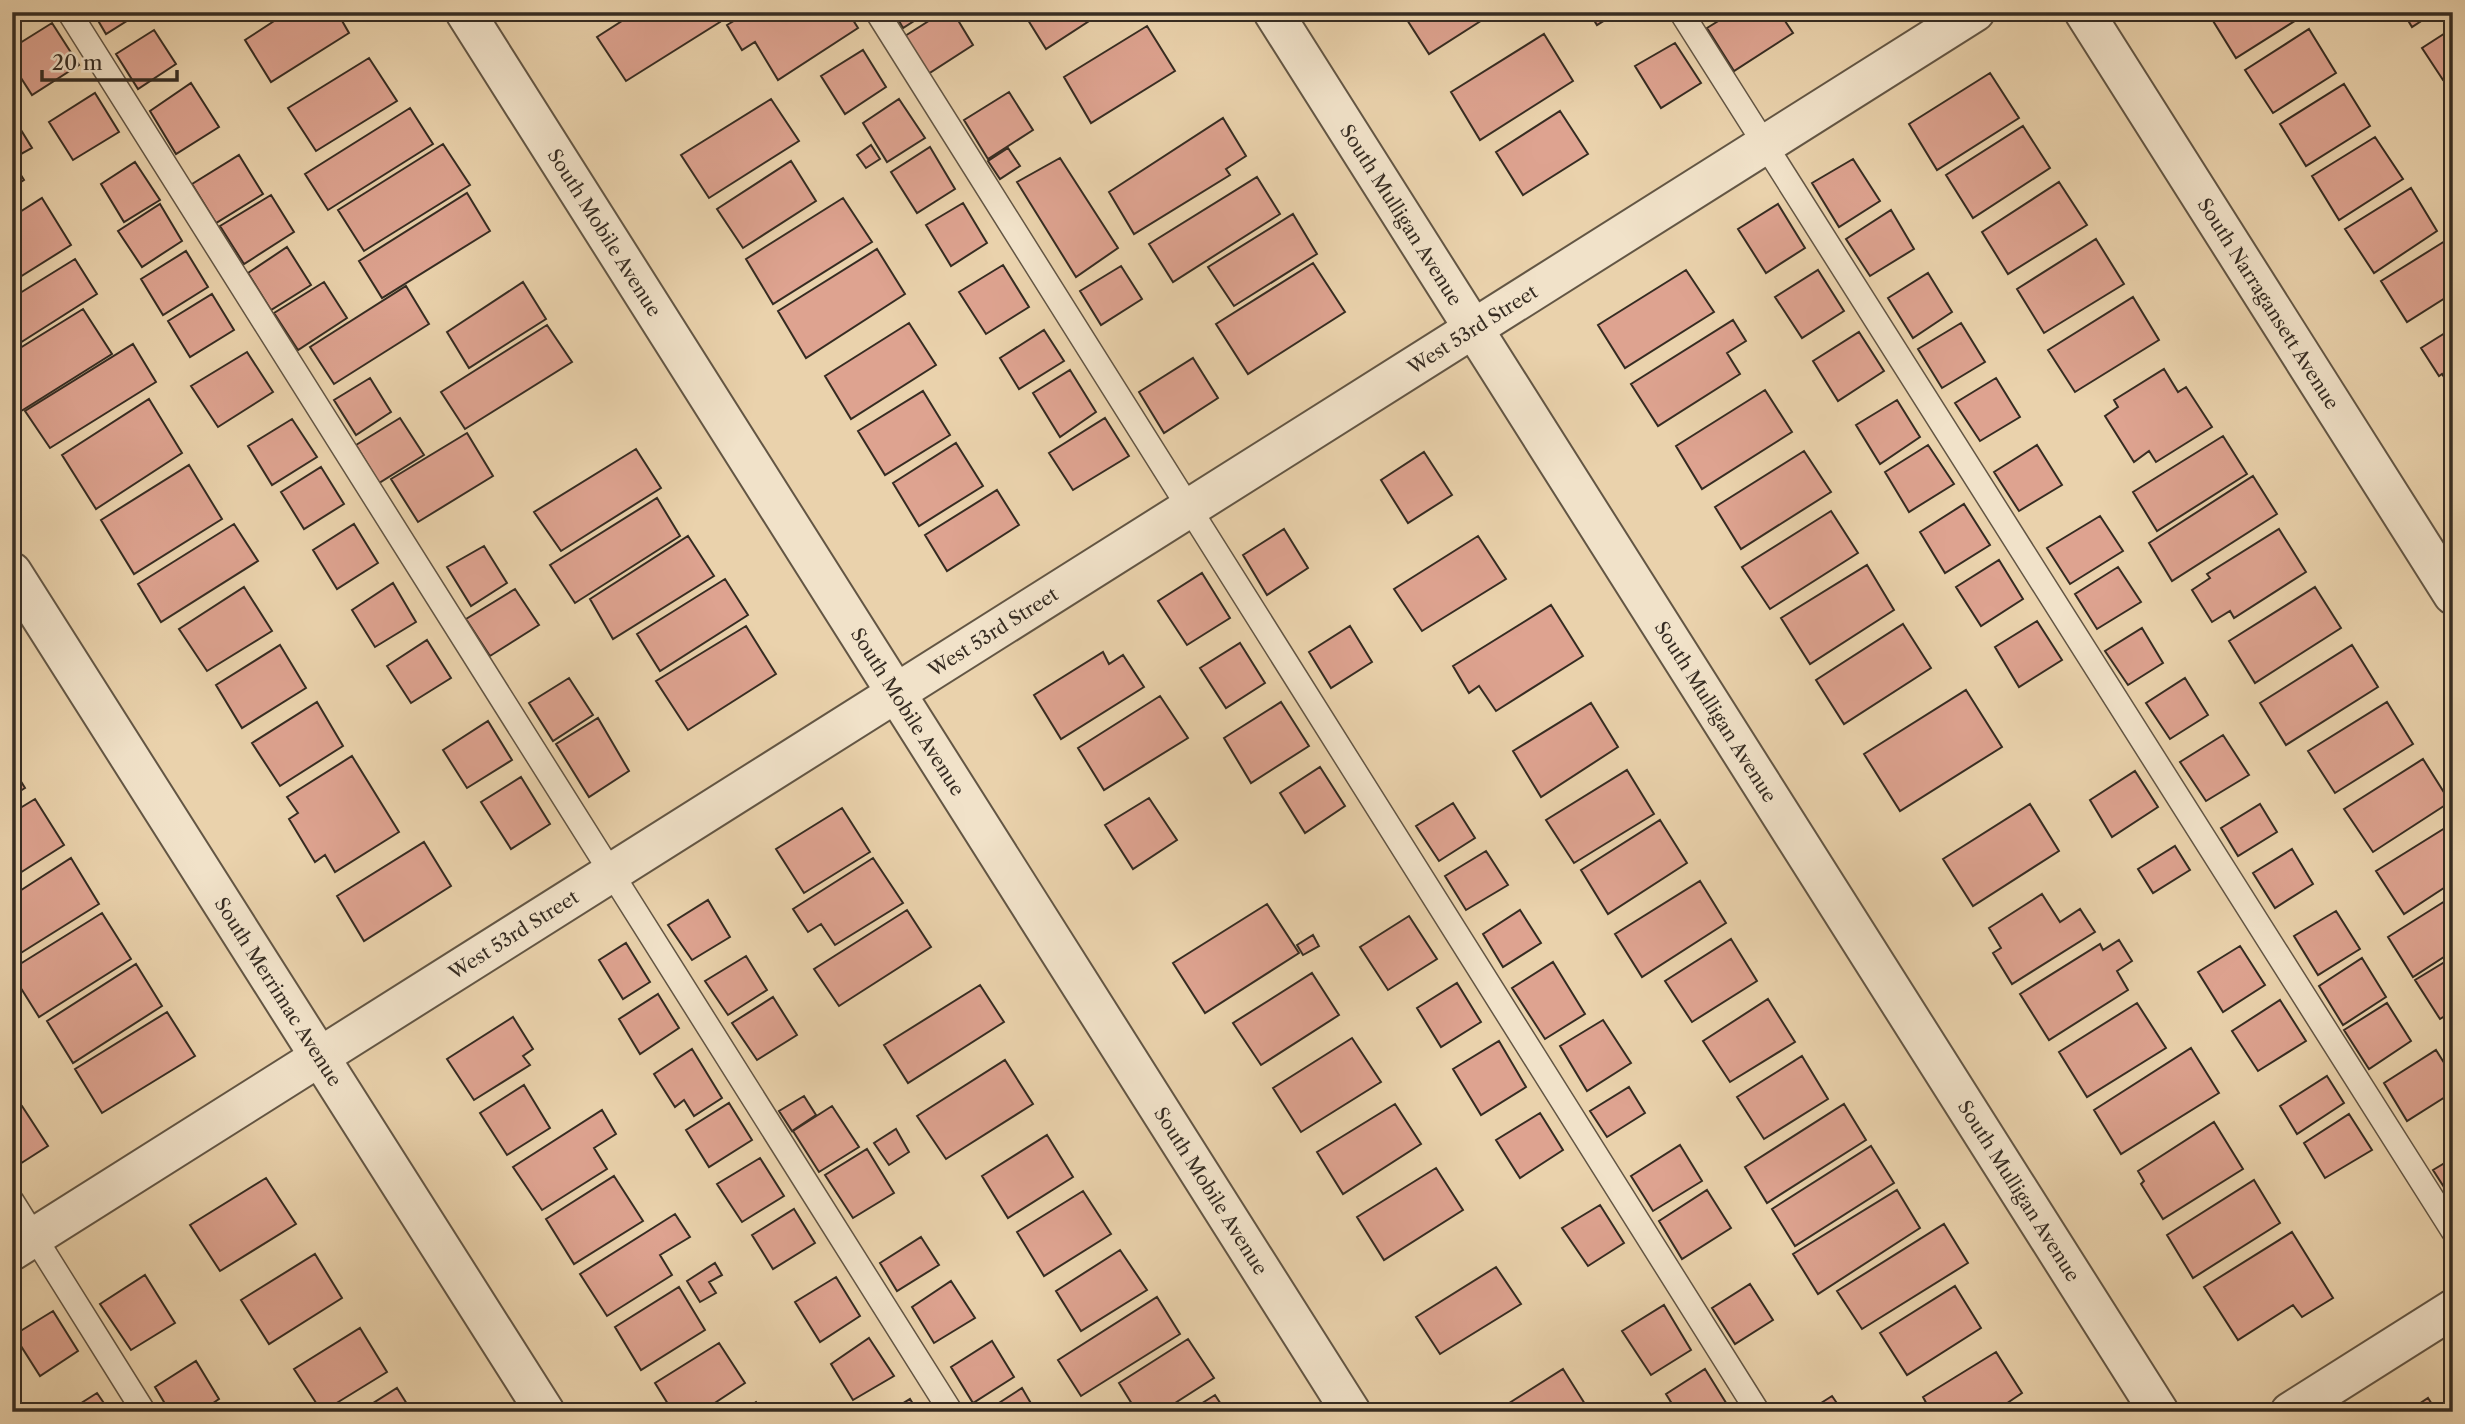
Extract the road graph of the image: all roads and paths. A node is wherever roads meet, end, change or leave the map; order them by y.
1 (69, 12) edge
2 (465, 12) edge
3 (877, 12) edge
4 (1273, 12) edge
5 (1681, 12) edge
6 (1975, 12) edge
7 (2084, 12) edge
8 (1765, 145) junction
9 (1473, 329) junction
10 (1190, 508) junction
11 (12, 572) edge
12 (2453, 594) edge
13 (896, 693) junction
14 (612, 872) junction
15 (320, 1057) junction
16 (12, 1201) edge
17 (2453, 1231) edge
18 (23, 1244) edge
19 (2453, 1309) edge
20 (144, 1412) edge
21 (545, 1412) edge
22 (951, 1412) edge
23 (1351, 1412) edge
24 (1758, 1412) edge
25 (2159, 1412) edge
26 (2290, 1412) edge

1 - 14 lane
2 - 13 street, South Mobile Avenue
3 - 10 lane
4 - 9 street, South Mulligan Avenue
5 - 8 lane
6 - 8 street, West 53rd Street
7 - 12 street, South Narragansett Avenue
8 - 9 street, West 53rd Street
8 - 17 lane
9 - 10 street, West 53rd Street
9 - 25 street, South Mulligan Avenue
10 - 13 street, West 53rd Street
10 - 24 lane
11 - 15 street, South Merrimac Avenue
13 - 14 street, West 53rd Street
13 - 23 street, South Mobile Avenue
14 - 15 street, West 53rd Street
14 - 22 lane
15 - 18 street, West 53rd Street
15 - 21 street, South Merrimac Avenue
16 - 18 lane
18 - 20 lane
19 - 26 street

